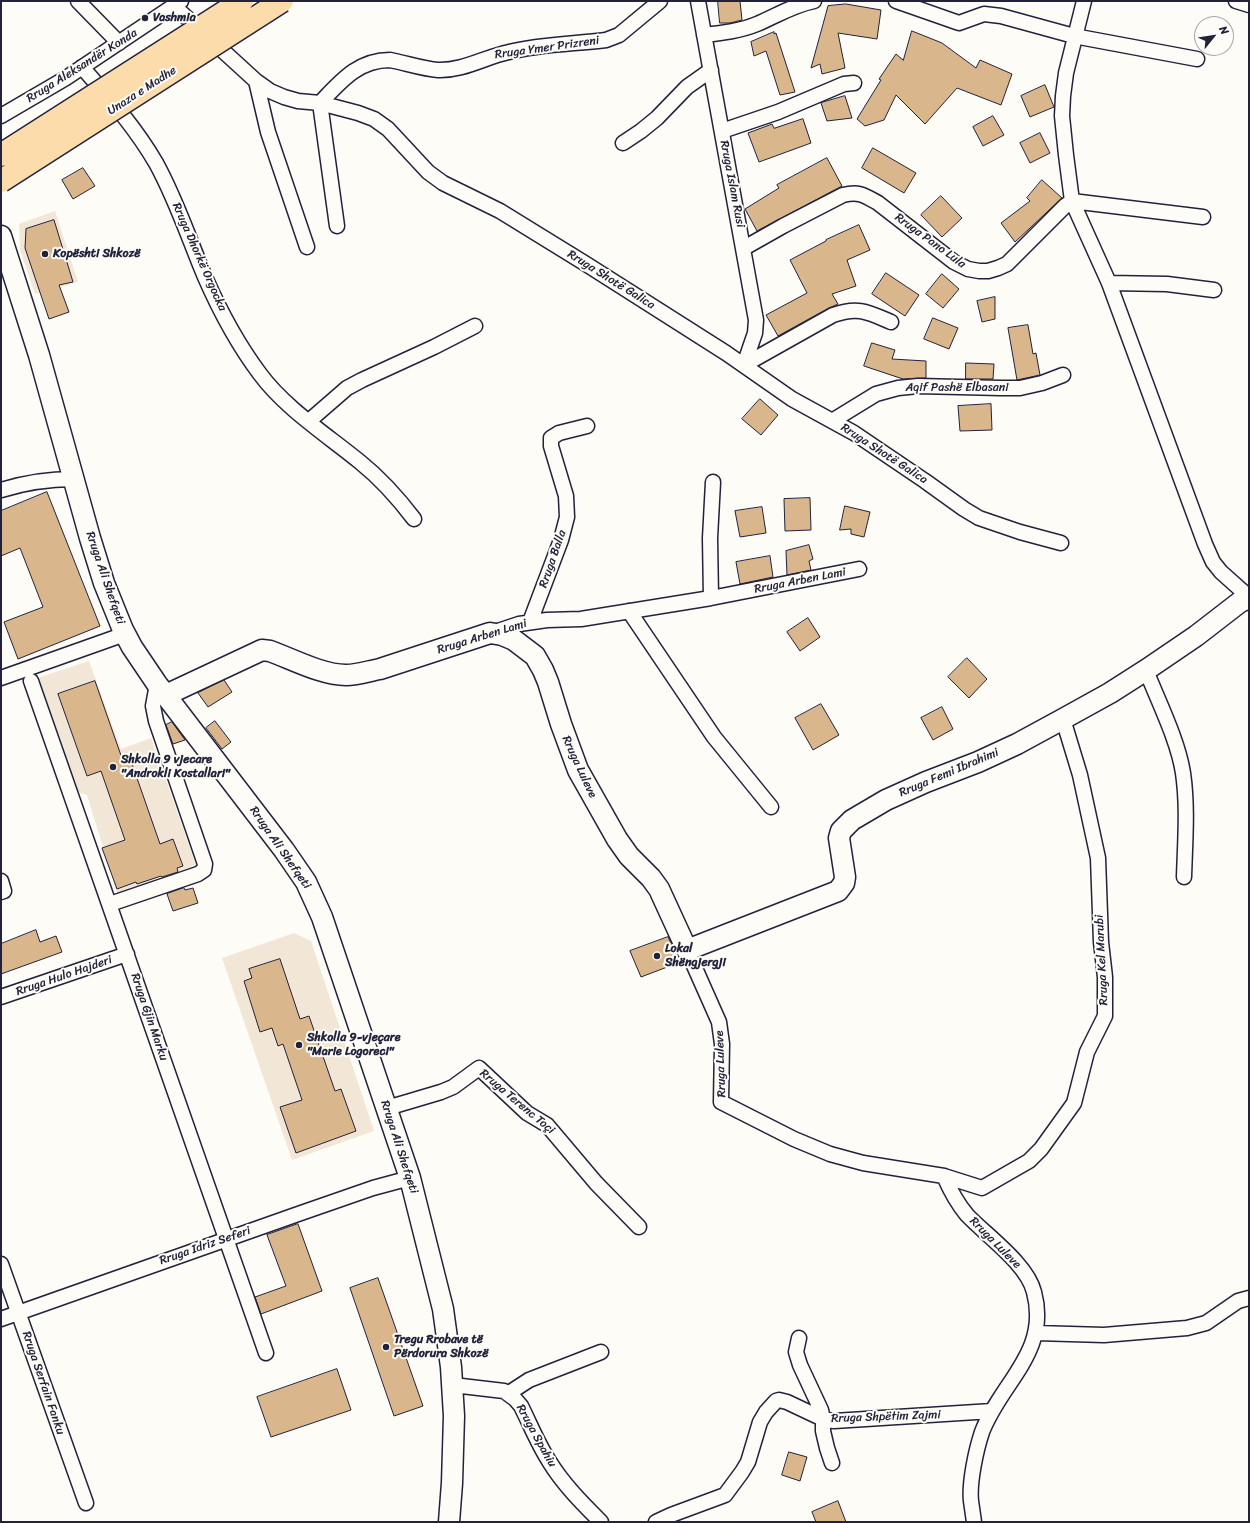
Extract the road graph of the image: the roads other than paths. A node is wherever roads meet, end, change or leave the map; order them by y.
1 (78, 1) edge
2 (242, 1) edge
3 (282, 1) edge
4 (660, 1) edge
5 (698, 1) edge
6 (814, 1) edge
7 (896, 1) edge
8 (1084, 1) edge
9 (1236, 1) edge
10 (178, 4) edge
11 (1249, 5) edge
12 (219, 16) junction
13 (704, 35) junction
14 (1074, 36) junction
15 (118, 43) junction
16 (1197, 59) dead end
17 (82, 67) junction
18 (711, 70) junction
19 (165, 77) junction
20 (256, 81) junction
21 (854, 83) dead end
22 (320, 102) junction
23 (1, 116) edge
24 (722, 131) junction
25 (1, 142) edge
26 (623, 143) dead end
27 (1, 155) edge
28 (1, 181) edge
29 (1, 194) edge
30 (1072, 201) junction
31 (1203, 216) dead end
32 (337, 226) dead end
33 (1, 236) edge
34 (307, 247) dead end
35 (744, 248) junction
36 (1109, 283) junction
37 (1214, 290) dead end
38 (891, 322) dead end
39 (475, 326) dead end
40 (744, 365) junction
41 (1063, 375) dead end
42 (309, 421) junction
43 (832, 421) junction
44 (587, 426) dead end
45 (73, 479) junction
46 (713, 482) dead end
47 (1, 490) edge
48 (414, 519) dead end
49 (1061, 543) dead end
50 (859, 569) dead end
51 (711, 598) junction
52 (1249, 598) edge
53 (629, 611) junction
54 (530, 622) junction
55 (125, 634) junction
56 (485, 635) junction
57 (1146, 670) junction
58 (1, 678) edge
59 (31, 680) dead end
60 (161, 690) junction
61 (1063, 719) junction
62 (771, 807) dead end
63 (1184, 877) dead end
64 (1, 881) edge
65 (1, 892) edge
66 (110, 904) junction
67 (687, 950) junction
68 (127, 954) junction
69 (1, 997) edge
70 (387, 1108) junction
71 (944, 1176) junction
72 (410, 1178) junction
73 (639, 1227) dead end
74 (225, 1239) junction
75 (1, 1264) edge
76 (1249, 1298) edge
77 (18, 1313) junction
78 (1, 1319) edge
79 (1036, 1333) junction
80 (799, 1338) dead end
81 (601, 1352) dead end
82 (266, 1353) dead end
83 (453, 1385) junction
84 (509, 1393) junction
85 (992, 1411) junction
86 (823, 1419) junction
87 (832, 1463) dead end
88 (86, 1503) dead end
89 (449, 1522) edge
90 (601, 1522) edge
91 (656, 1522) edge
92 (974, 1522) edge

1 - 15 street
2 - 12 highway, Unaza e Madhe, bridge
3 - 19 highway, Unaza e Madhe, bridge
4 - 22 street, Rruga Ymer Prizreni
5 - 13 street, Rruga Islam Rusi
6 - 13 street
7 - 14 street
8 - 14 street
9 - 11 street
10 - 15 street, Rruga Aleksandër Konda
10 - 20 street, Rruga Shotë Galica
12 - 25 highway, bridge
12 - 27 highway, Unaza e Madhe, bridge
13 - 18 street, Rruga Islam Rusi
14 - 16 street
14 - 30 street
15 - 17 street, Rruga Aleksandër Konda
17 - 23 street, Rruga Aleksandër Konda
17 - 42 street, Rruga Dhorkë Orgocka
18 - 24 street, Rruga Islam Rusi
18 - 26 street
19 - 28 highway, Unaza e Madhe, bridge
19 - 29 highway, bridge
20 - 22 street, Rruga Shotë Galica
20 - 34 street
21 - 24 street
22 - 32 street
22 - 40 street, Rruga Shotë Galica
24 - 35 street, Rruga Islam Rusi
30 - 31 street
30 - 35 street, Rruga Pano Lula
30 - 36 street
33 - 45 street, Rruga Ali Shefqeti
35 - 40 street, Rruga Islam Rusi
36 - 37 street
36 - 52 street
38 - 40 street
39 - 42 street
40 - 43 street, Rruga Shotë Galica
41 - 43 street, Aqif Pashë Elbasani
42 - 48 street, Rruga Dhorkë Orgocka
43 - 49 street, Rruga Shotë Galica
44 - 54 street, Rruga Balla
45 - 47 street
45 - 55 street, Rruga Ali Shefqeti
46 - 51 street
50 - 51 street, Rruga Arben Lami
51 - 53 street, Rruga Arben Lami
52 - 57 street, Rruga Femi Ibrahimi
53 - 54 street, Rruga Arben Lami
53 - 62 street
54 - 56 street, Rruga Arben Lami
55 - 58 street
55 - 60 street, Rruga Ali Shefqeti
56 - 60 street, Rruga Arben Lami
56 - 67 street, Rruga Luleve
57 - 61 street, Rruga Femi Ibrahimi
57 - 63 street
59 - 66 street, Rruga Gjin Marku
60 - 66 street
60 - 70 street, Rruga Ali Shefqeti
61 - 67 street, Rruga Femi Ibrahimi
61 - 71 street, Rruga Kel Marubi
64 - 65 street
66 - 68 street, Rruga Gjin Marku
67 - 71 street, Rruga Luleve
68 - 69 street, Rruga Hulo Hajderi
68 - 74 street, Rruga Gjin Marku
70 - 72 street, Rruga Ali Shefqeti
70 - 73 street, Rruga Terenc Toçi
71 - 79 street, Rruga Luleve
72 - 74 street, Rruga Idriz Seferi
72 - 83 street, Rruga Ali Shefqeti
74 - 77 street, Rruga Idriz Seferi
74 - 82 street, Rruga Gjin Marku
75 - 77 street, Rruga Serfain Fanku
76 - 79 street
77 - 78 street, Rruga Idriz Seferi
77 - 88 street, Rruga Serfain Fanku
79 - 85 street, Rruga Luleve
80 - 86 street
81 - 84 street
83 - 84 street, Rruga Spahiu
83 - 89 street, Rruga Ali Shefqeti
84 - 90 street, Rruga Spahiu
85 - 86 street, Rruga Shpëtim Zajmi
85 - 92 street, Rruga Luleve
86 - 87 street
86 - 91 street, Rruga Shpëtim Zajmi

